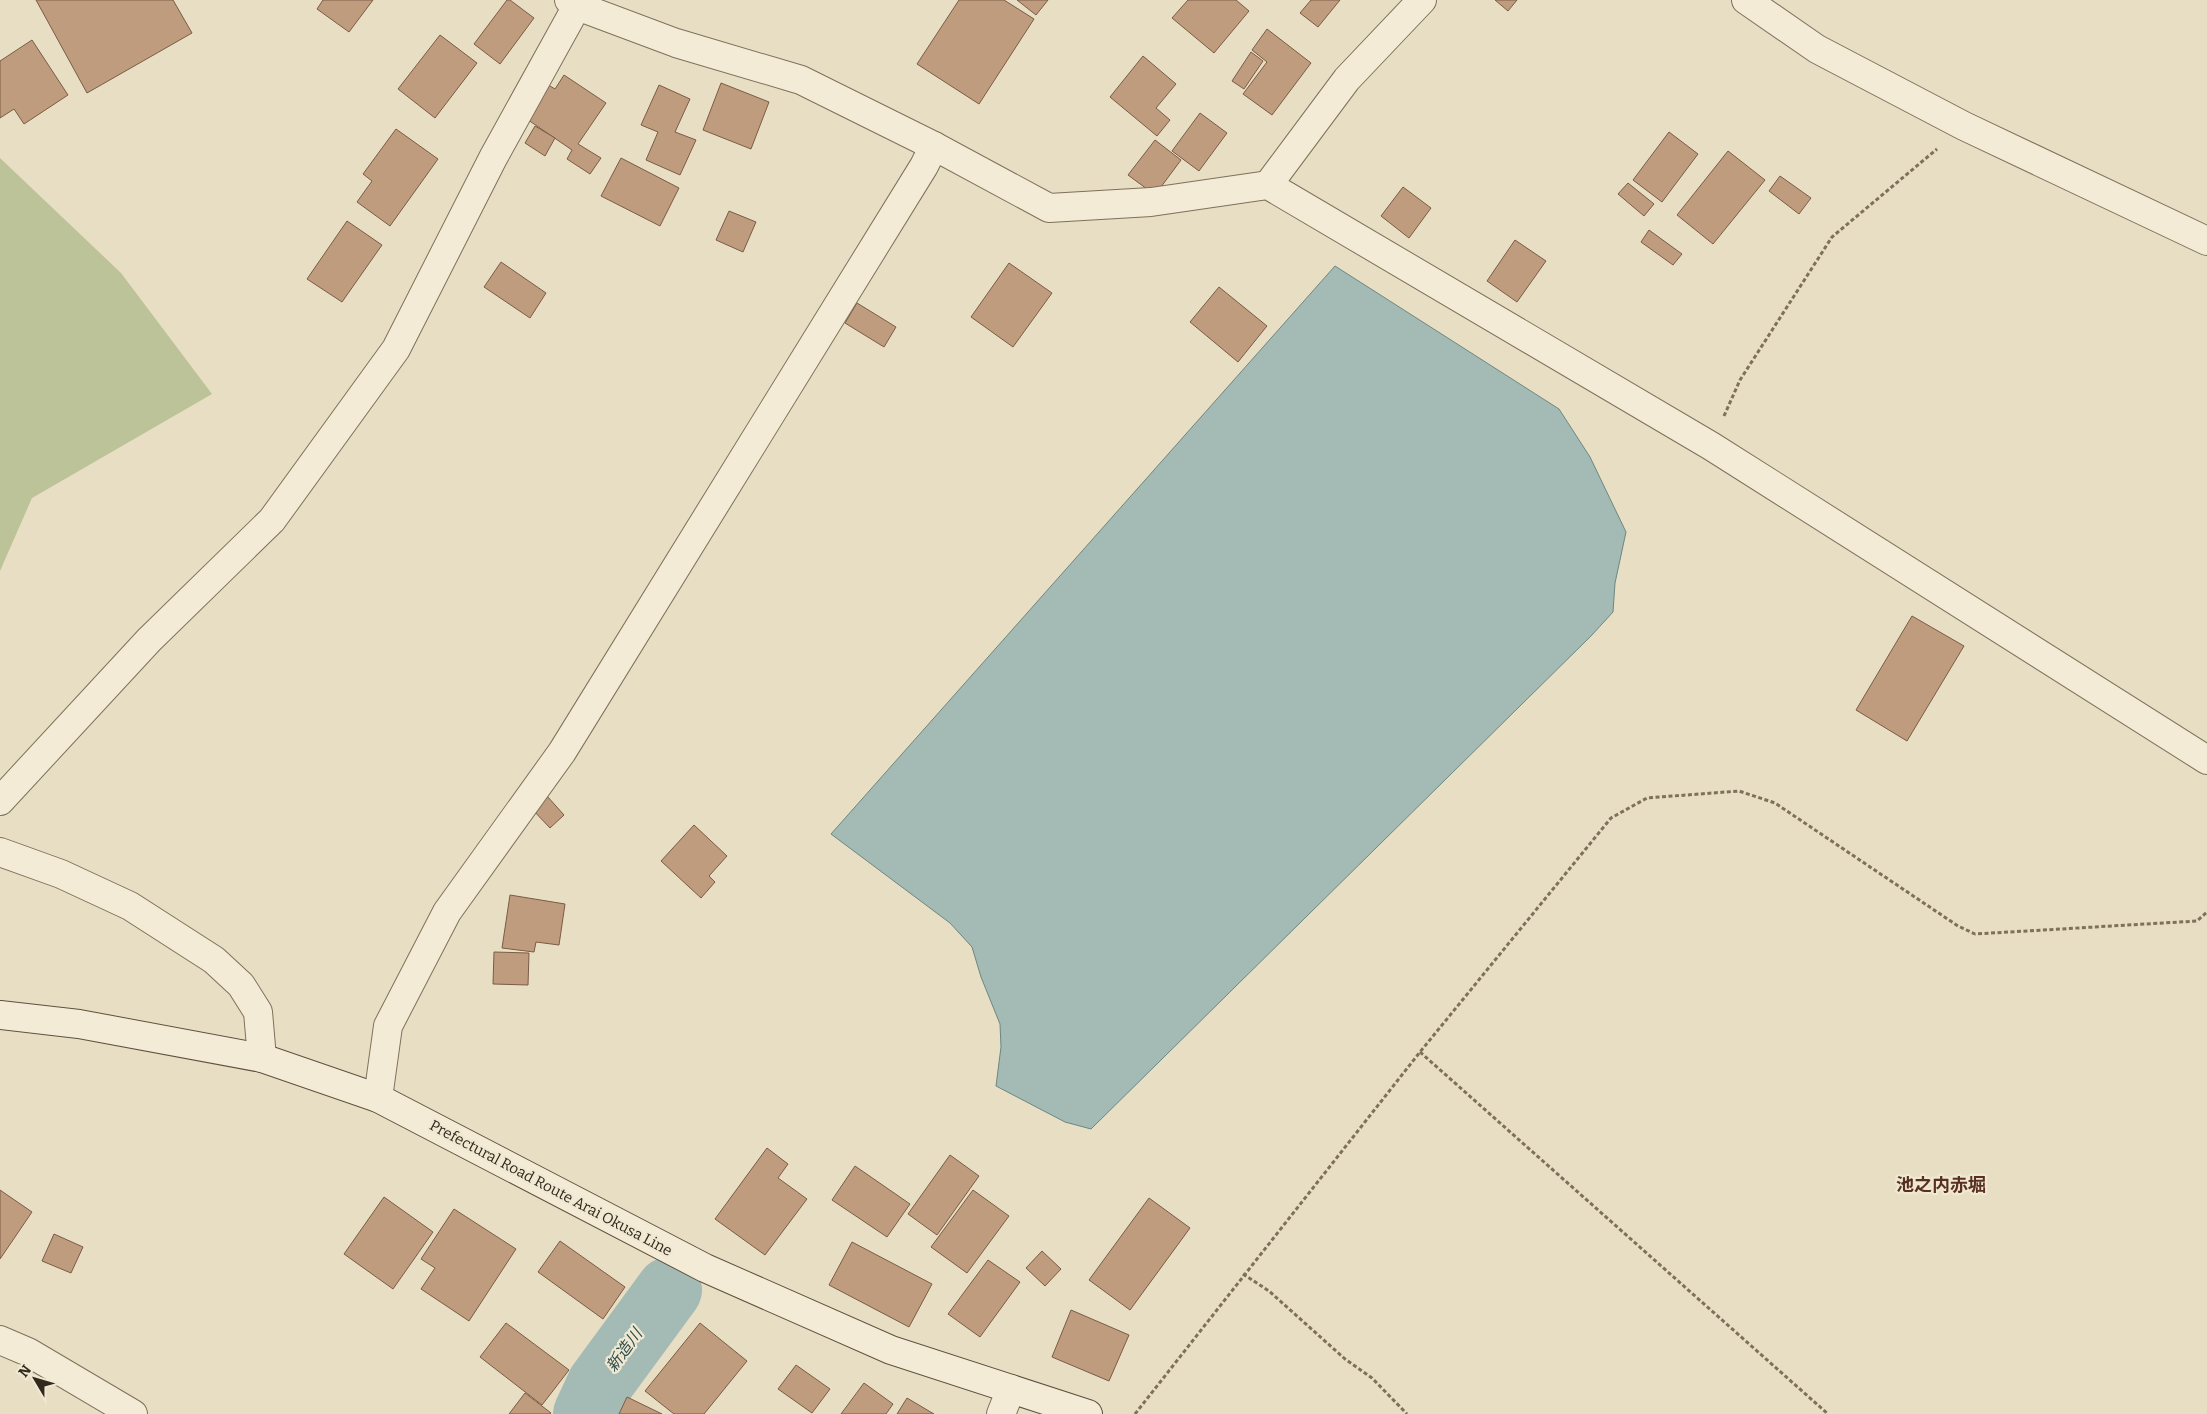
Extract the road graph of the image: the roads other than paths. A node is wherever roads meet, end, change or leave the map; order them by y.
1 (1422, 0) edge
2 (1746, 0) edge
3 (573, 3) edge
4 (934, 146) junction
5 (1268, 185) junction
6 (2207, 241) edge
7 (2207, 760) edge
8 (0, 801) edge
9 (0, 852) edge
10 (0, 1015) edge
11 (262, 1058) junction
12 (378, 1098) junction
13 (0, 1340) edge
14 (1011, 1389) junction
15 (133, 1414) edge
16 (1001, 1414) edge
17 (1088, 1414) edge

1 - 5 street
2 - 6 street
3 - 4 street
3 - 8 street
4 - 5 street
4 - 12 street
5 - 7 street
9 - 11 street
10 - 11 street, Prefectural Road Route Arai Okusa Line
11 - 12 street, Prefectural Road Route Arai Okusa Line
12 - 14 street, Prefectural Road Route Arai Okusa Line
13 - 15 street
14 - 16 street
14 - 17 street, Prefectural Road Route Arai Okusa Line

